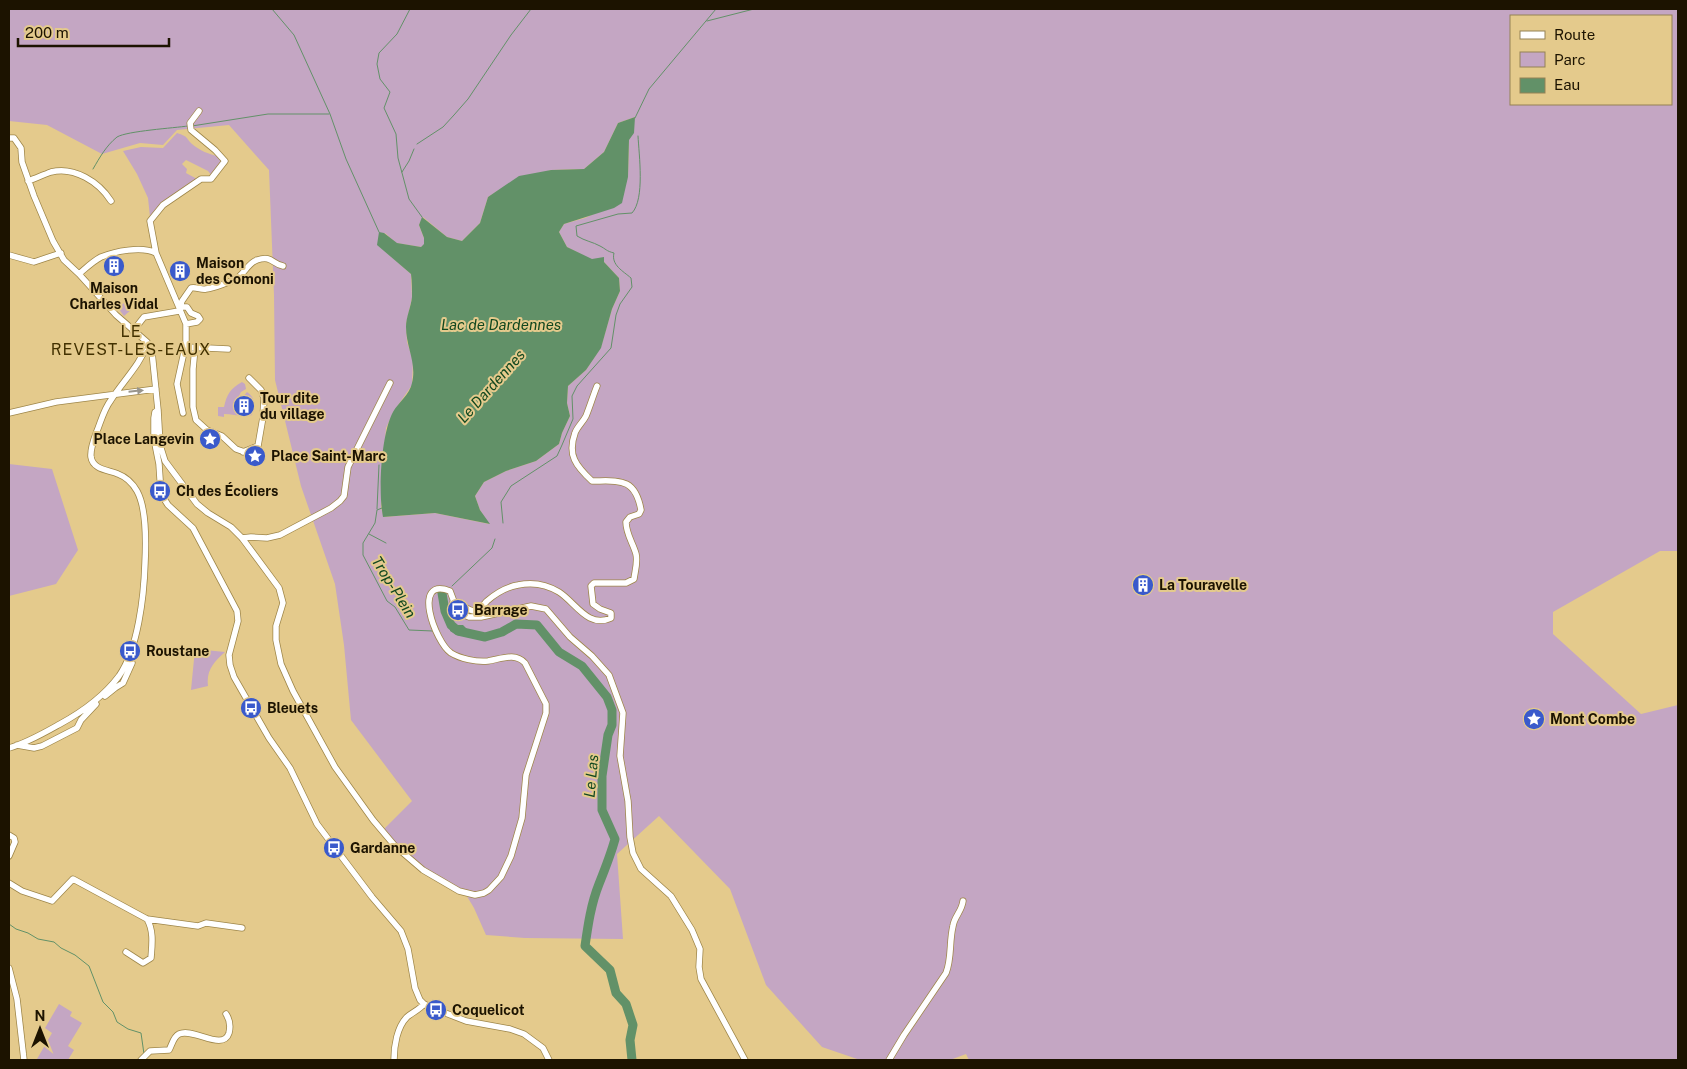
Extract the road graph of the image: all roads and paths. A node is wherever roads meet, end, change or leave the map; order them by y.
1 (199, 111) dead end
2 (9, 138) edge
3 (28, 181) junction
4 (111, 201) dead end
5 (60, 253) junction
6 (156, 253) junction
7 (9, 255) edge
8 (283, 266) dead end
9 (79, 274) junction
10 (179, 309) junction
11 (186, 324) junction
12 (133, 331) junction
13 (148, 343) junction
14 (185, 347) junction
15 (195, 348) junction
16 (228, 349) dead end
17 (249, 378) dead end
18 (390, 383) dead end
19 (597, 386) dead end
20 (156, 389) junction
21 (116, 394) junction
22 (158, 410) junction
23 (9, 413) edge
24 (183, 413) dead end
25 (244, 452) junction
26 (262, 458) dead end
27 (242, 538) junction
28 (454, 602) junction
29 (132, 663) dead end
30 (113, 687) junction
31 (17, 746) junction
32 (9, 748) edge
33 (9, 835) edge
34 (9, 856) edge
35 (9, 883) edge
36 (963, 901) dead end
37 (147, 919) junction
38 (242, 928) dead end
39 (126, 952) dead end
40 (9, 968) edge
41 (424, 1004) junction
42 (226, 1014) dead end
43 (143, 1058) edge
44 (24, 1060) edge
45 (394, 1060) edge
46 (549, 1060) edge
47 (745, 1060) edge
48 (889, 1060) edge

1 - 6 street
2 - 3 street
3 - 4 street
3 - 5 street
5 - 7 street
5 - 9 street
6 - 9 street
6 - 10 street
8 - 10 street
9 - 12 street
10 - 11 street
10 - 11 street
10 - 12 street
11 - 14 street
12 - 13 street
13 - 20 street
13 - 21 street
14 - 15 street
14 - 24 street
15 - 16 street
15 - 25 street
17 - 25 street
18 - 27 street
19 - 28 street
21 -> 20 street
20 - 22 street
21 - 23 street
21 - 30 street
22 - 27 street
22 - 41 street
25 - 26 street
27 - 28 street
28 - 47 street
29 - 30 street
30 - 31 street
30 - 31 street
31 - 32 street
33 - 34 street
35 - 37 street
36 - 48 street
37 - 38 street
37 - 39 street
40 - 44 street
41 - 45 street
41 - 46 street
42 - 43 street

